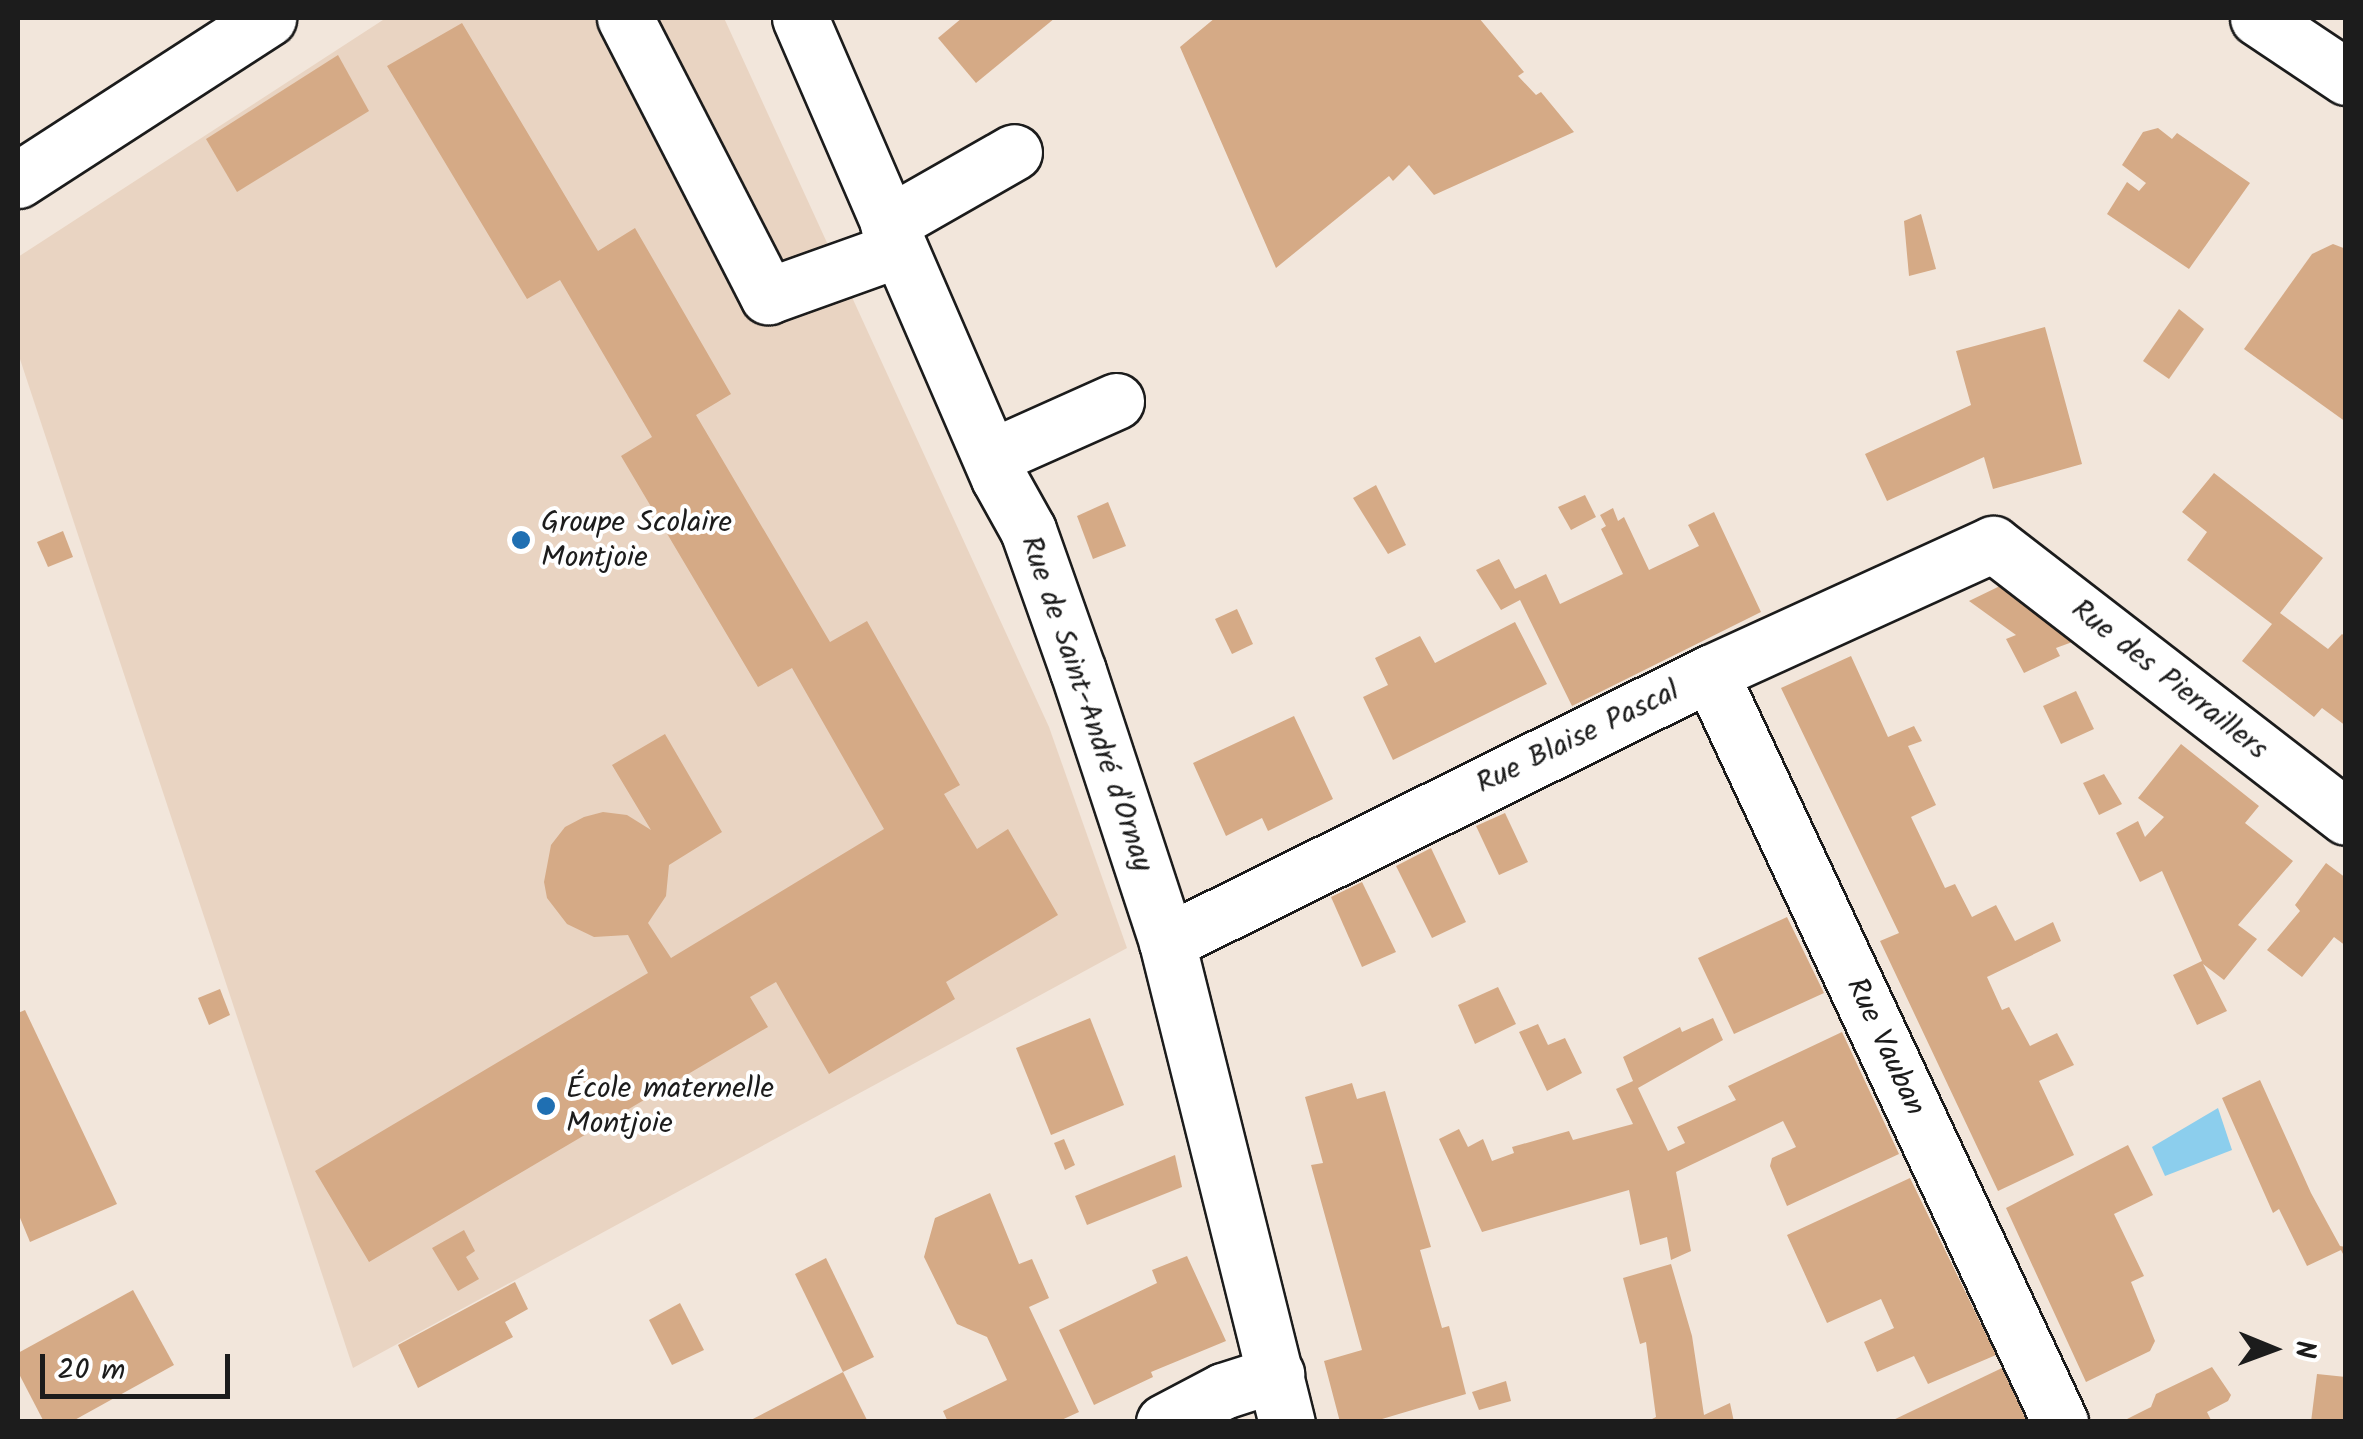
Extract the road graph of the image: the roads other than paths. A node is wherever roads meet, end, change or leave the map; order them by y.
1 (268, 18) edge
2 (625, 18) edge
3 (800, 18) edge
4 (2258, 18) edge
5 (2338, 57) edge
6 (1014, 152) dead end
7 (18, 180) edge
8 (902, 255) junction
9 (1116, 401) dead end
10 (995, 468) junction
11 (1993, 544) joint
12 (1710, 673) junction
13 (2346, 817) edge
14 (1167, 942) junction
15 (1281, 1398) edge
16 (1164, 1422) edge
17 (2060, 1422) edge

1 - 7 street
2 - 8 street
3 - 8 street
4 - 5 street
6 - 8 street
8 - 10 street
9 - 10 street
10 - 14 street, Rue de Saint-André d'Ornay
11 - 12 street, Rue Blaise Pascal
11 - 13 street, Rue des Pierraillers
12 - 14 street, Rue Blaise Pascal
12 - 17 street, Rue Vauban
14 - 15 street, Rue de Saint-André d'Ornay
15 - 16 street

